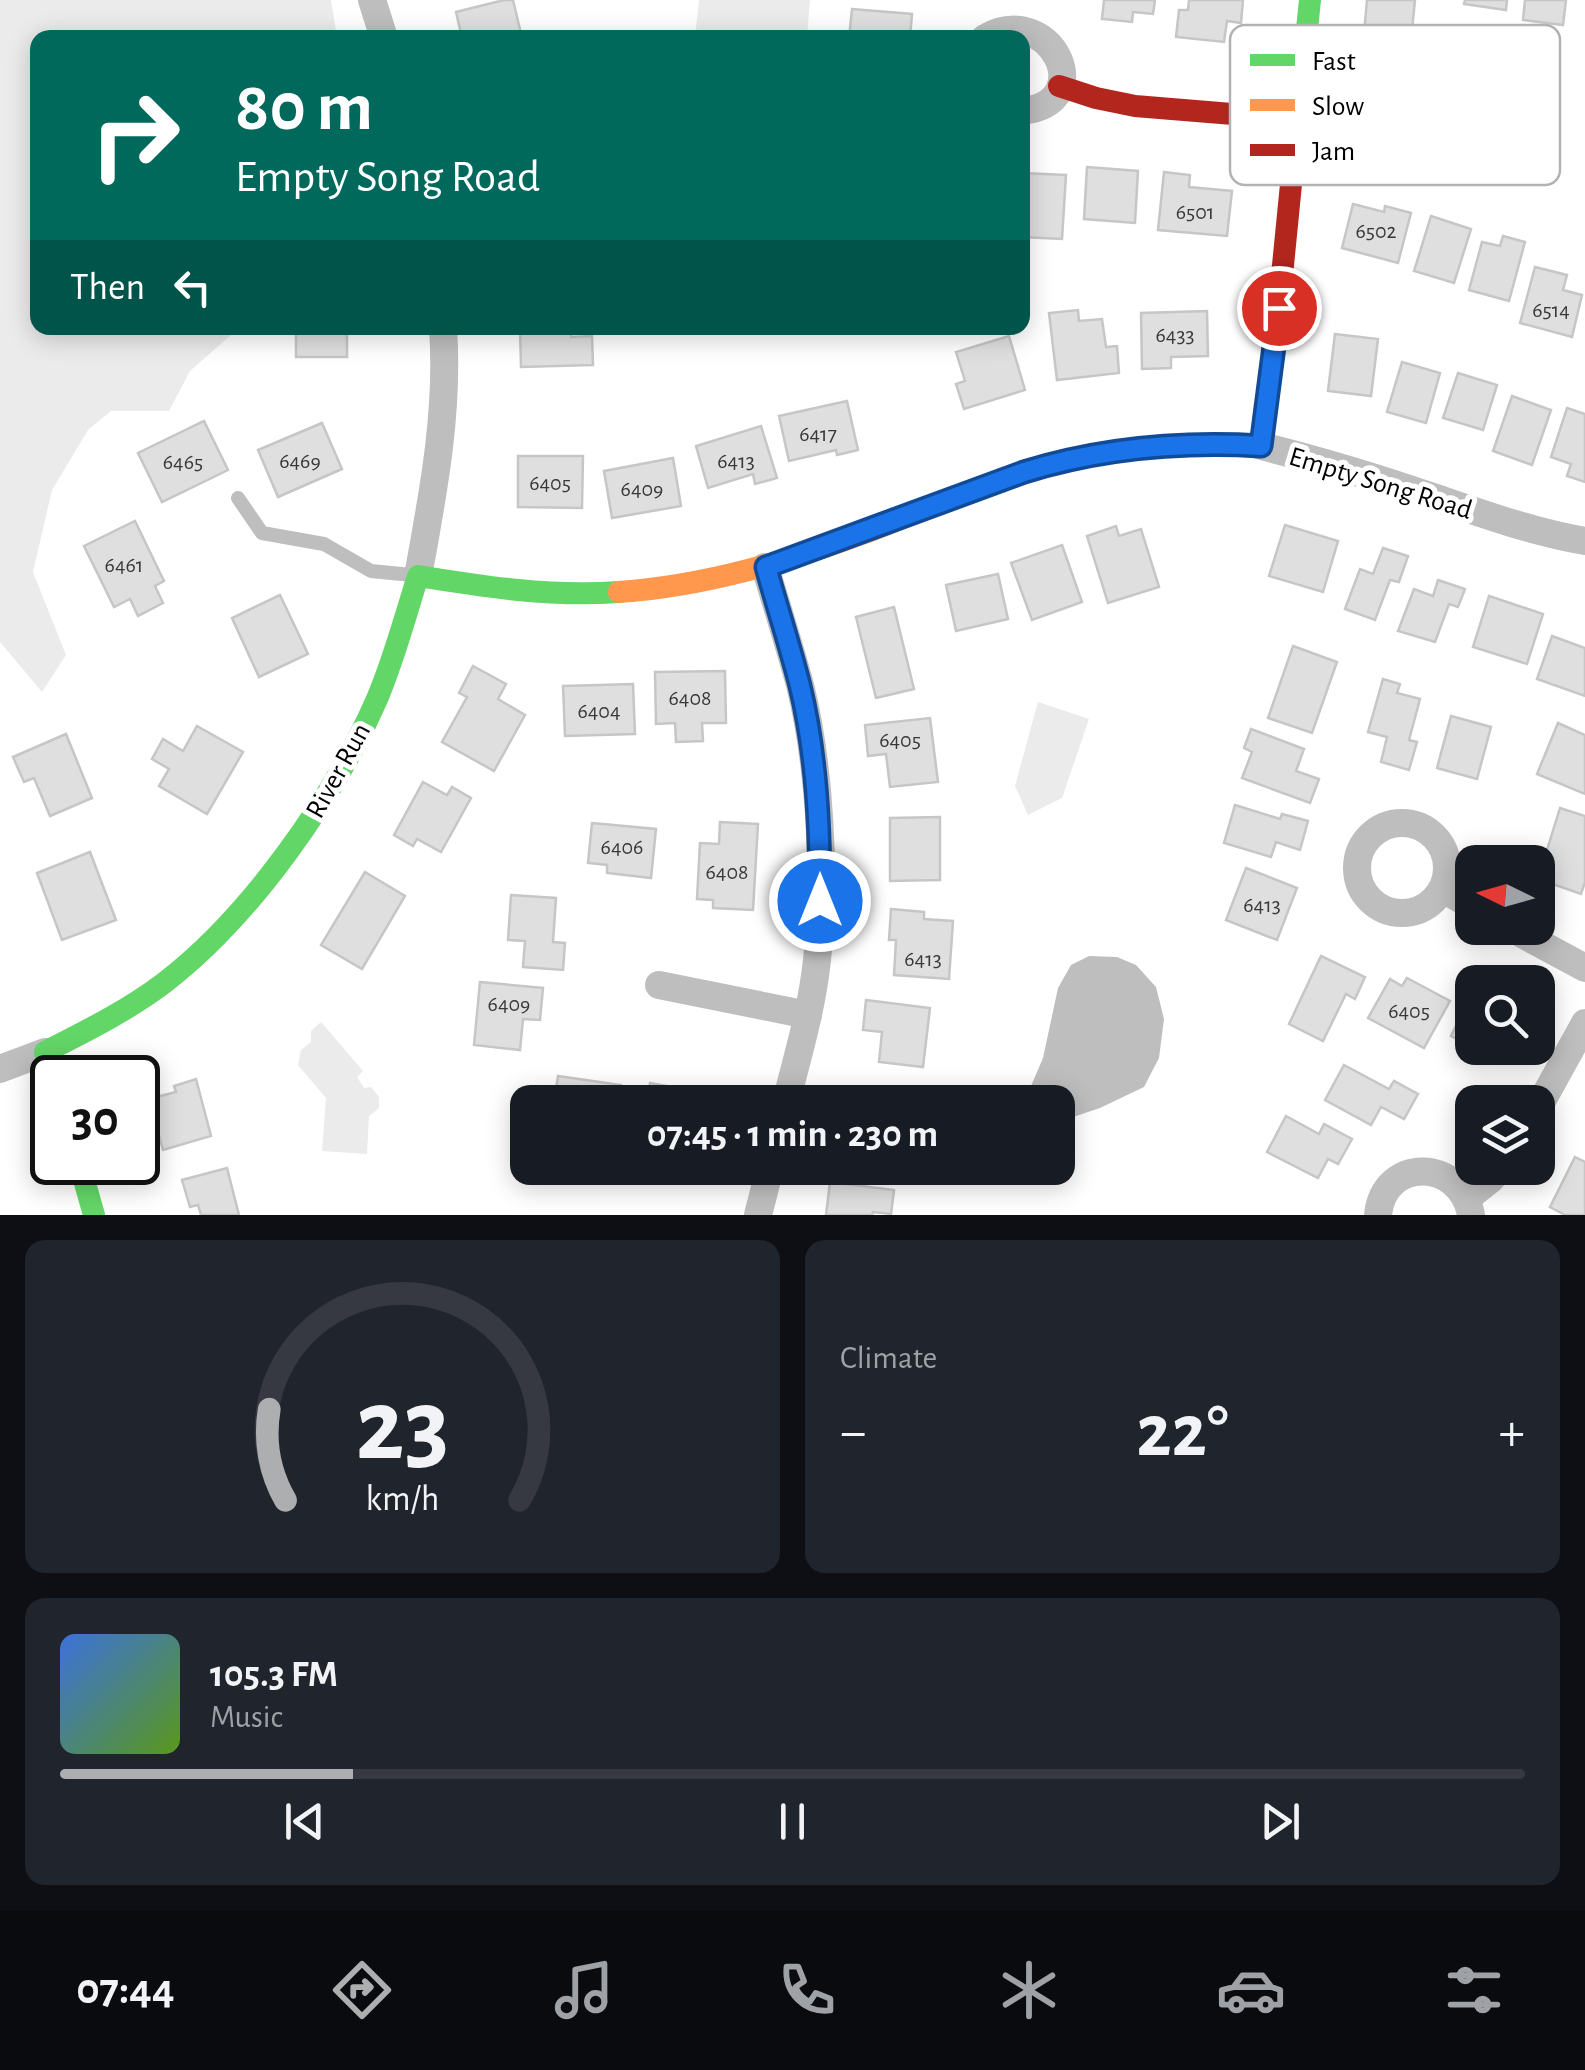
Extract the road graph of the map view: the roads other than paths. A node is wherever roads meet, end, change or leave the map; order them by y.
1 (372, 0) edge
2 (1310, 0) edge
3 (1308, 25) edge
4 (381, 30) edge
5 (994, 30) edge
6 (1059, 86) junction
7 (1030, 110) edge
8 (1230, 113) edge
9 (1292, 185) edge
10 (443, 335) edge
11 (1261, 446) junction
12 (238, 498) dead end
13 (1585, 541) edge
14 (766, 567) junction
15 (418, 576) junction
16 (1443, 890) dead end
17 (1455, 897) edge
18 (1542, 945) edge
19 (1585, 968) edge
20 (660, 985) dead end
21 (808, 1016) junction
22 (1585, 1023) edge
23 (62, 1055) edge
24 (30, 1067) edge
25 (0, 1069) edge
26 (790, 1085) edge
27 (1551, 1085) edge
28 (86, 1185) edge
29 (766, 1185) edge
30 (1486, 1185) edge
31 (1469, 1206) edge
32 (94, 1215) edge
33 (758, 1215) edge
34 (1378, 1215) edge

1 - 4 street
2 - 3 street
5 - 6 street
6 - 7 street
6 - 8 street
9 - 11 street
10 - 15 street, River Run
11 - 13 street, Empty Song Road
11 - 14 street, Empty Song Road
12 - 15 lane
14 - 15 street, Empty Song Road
14 - 21 street
15 - 23 street, River Run
16 - 17 street
18 - 19 street
20 - 21 street
21 - 26 street
22 - 27 street
24 - 25 street, River Run
28 - 32 street
29 - 33 street
30 - 31 street
31 - 34 street

